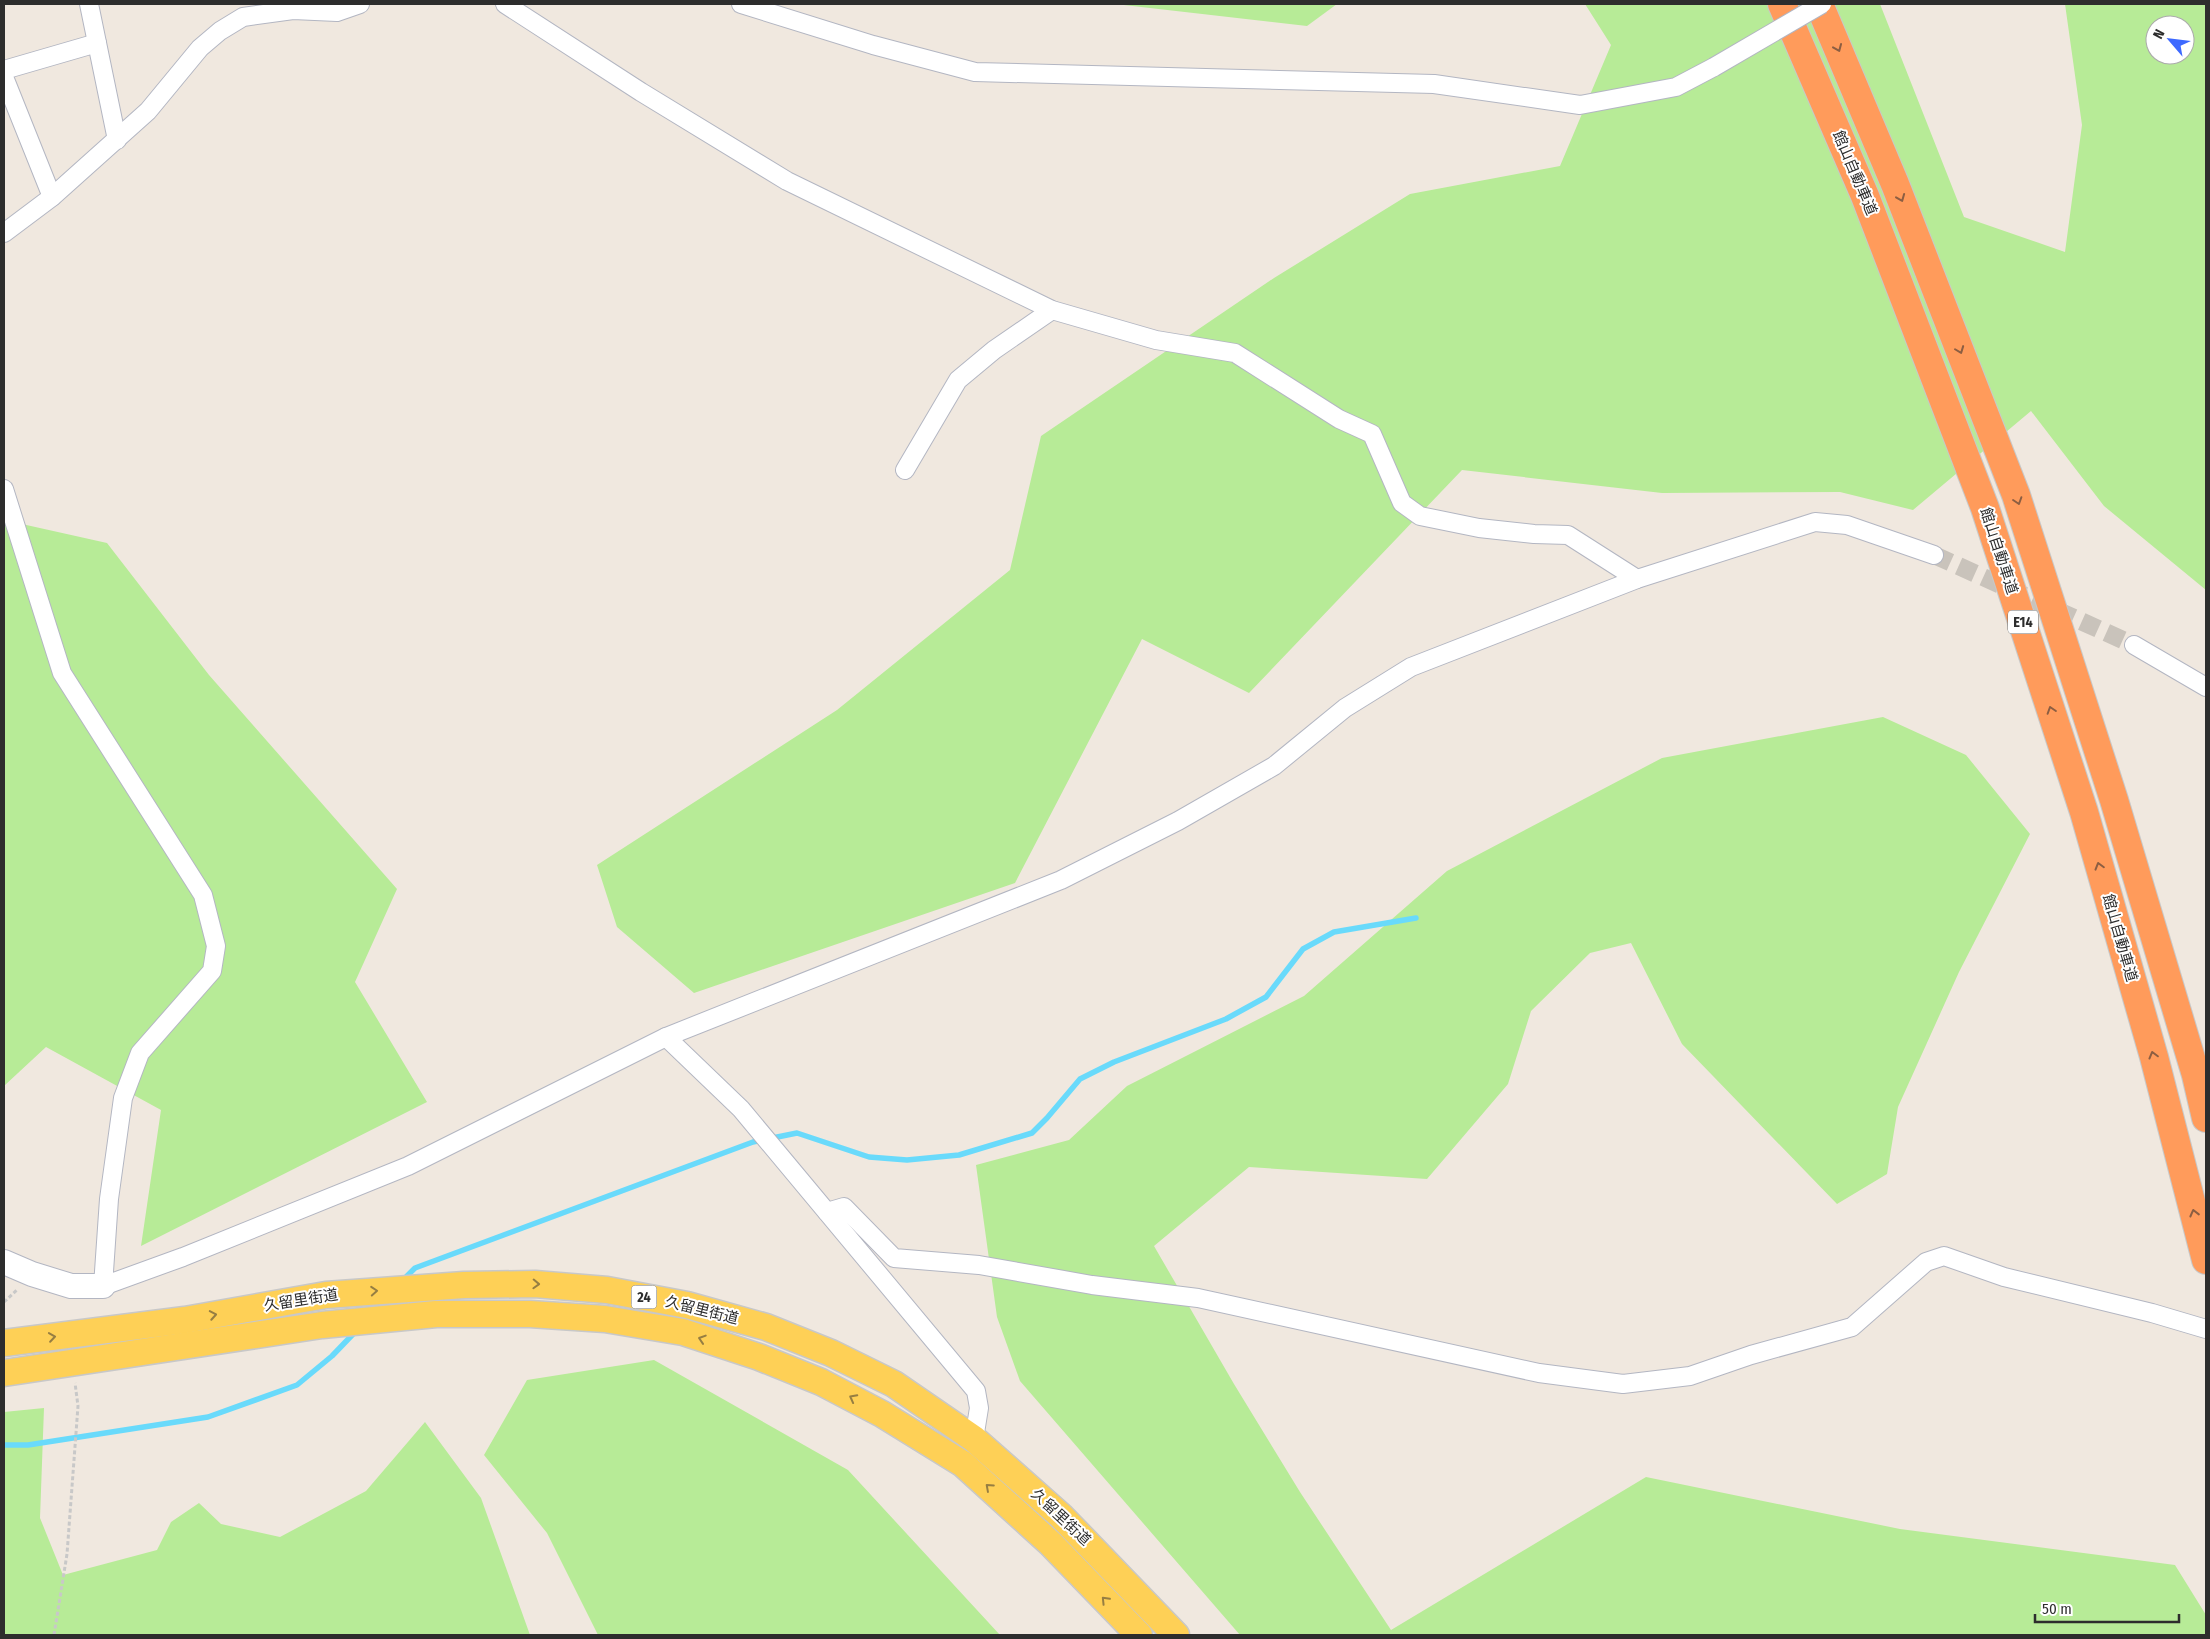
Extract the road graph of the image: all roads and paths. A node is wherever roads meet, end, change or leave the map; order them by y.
1 (89, 4) edge
2 (360, 4) edge
3 (505, 4) edge
4 (742, 4) edge
5 (1782, 4) edge
6 (1820, 4) edge
7 (97, 43) junction
8 (4, 70) edge
9 (4, 76) edge
10 (116, 140) junction
11 (52, 197) junction
12 (4, 233) edge
13 (1052, 310) junction
14 (905, 470) dead end
15 (4, 489) edge
16 (1934, 555) tunnel mouth
17 (1637, 579) junction
18 (2134, 645) tunnel mouth
19 (2206, 687) edge
20 (666, 1037) junction
21 (2206, 1118) edge
22 (827, 1212) junction
23 (2206, 1260) edge
24 (4, 1262) edge
25 (103, 1286) junction
26 (2206, 1329) edge
27 (4, 1343) edge
28 (72, 1363) junction
29 (4, 1373) edge
30 (974, 1439) junction
31 (54, 1635) edge
32 (1139, 1635) edge
33 (1176, 1635) edge

1 - 7 street
2 - 10 street
3 - 13 street
4 - 6 street, bridge
23 -> 5 highway, 館山自動車道 / E14
6 -> 21 highway, E14
7 - 8 street
7 - 10 street
9 - 11 street
10 - 11 street
11 - 12 street
13 - 14 street
13 - 17 street
15 - 25 street
16 - 17 street
17 - 20 street
18 - 19 street
20 - 22 street
20 - 25 street
22 - 26 street
22 - 30 street
24 - 25 street
27 -> 30 main road, 久留里街道 / 24
28 - 29 main road, 久留里街道 / 24
28 - 31 path
32 -> 28 main road, 久留里街道 / 24
30 - 33 main road, 久留里街道 / 24

